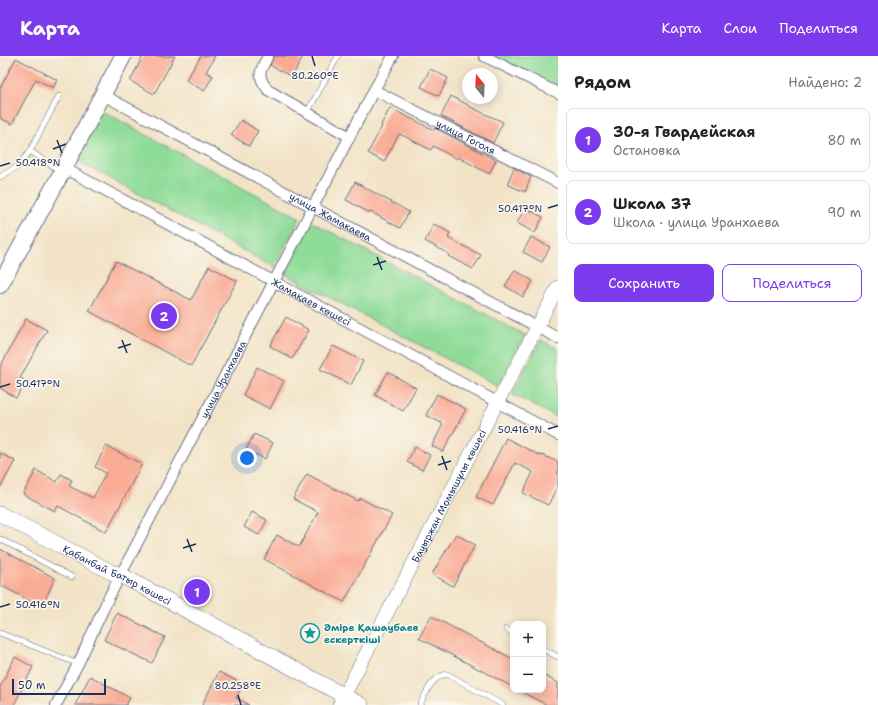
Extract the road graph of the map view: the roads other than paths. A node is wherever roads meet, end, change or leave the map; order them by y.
1 (123, 56) edge
2 (268, 56) edge
3 (338, 56) edge
4 (393, 56) edge
5 (484, 56) edge
6 (374, 90) junction
7 (558, 93) edge
8 (103, 95) junction
9 (59, 96) dead end
10 (307, 114) junction
11 (350, 137) junction
12 (30, 151) junction
13 (63, 170) junction
14 (0, 177) edge
15 (558, 183) edge
16 (313, 207) junction
17 (274, 281) junction
18 (0, 285) edge
19 (558, 287) edge
20 (537, 326) junction
21 (558, 338) edge
22 (498, 402) junction
23 (558, 435) edge
24 (0, 514) edge
25 (0, 539) edge
26 (121, 575) junction
27 (72, 577) dead end
28 (506, 629) dead end
29 (510, 631) edge
30 (0, 634) edge
31 (546, 651) edge
32 (558, 657) edge
33 (78, 664) junction
34 (342, 700) edge
35 (56, 705) edge
36 (361, 705) edge
37 (420, 705) edge
38 (503, 705) edge

1 - 8 main road
2 - 10 street
3 - 10 lane
4 - 6 street, улица Уранхаева
5 - 7 street
6 - 11 street, улица Уранхаева
6 - 15 street, улица Гоголя
8 - 13 main road
8 - 16 street, улица Жамакаева
9 - 12 lane
10 - 11 street
11 - 16 street, улица Уранхаева
12 - 13 lane
12 - 14 lane
13 - 17 street, Жамақаев көшесі
13 - 18 main road
16 - 17 street, улица Уранхаева
16 - 20 street, улица Жамакаева
17 - 22 street, Жамақаев көшесі
17 - 26 street, улица Уранхаева
19 - 20 street, Бауыржан Момышұлы көшесі
20 - 21 street, улица Жамакаева
20 - 22 street, Бауыржан Момышұлы көшесі
22 - 23 street, Жамақаев көшесі
22 - 34 street, Бауыржан Момышұлы көшесі
24 - 26 main road, Қабанбай Батыр көшесі
25 - 27 lane
26 - 33 street, улица Уранхаева
26 - 34 main road, Қабанбай Батыр көшесі
28 - 29 lane
30 - 33 lane
31 - 32 lane
33 - 35 street, улица Уранхаева
34 - 36 main road, Қабанбай Батыр көшесі
37 - 38 lane

